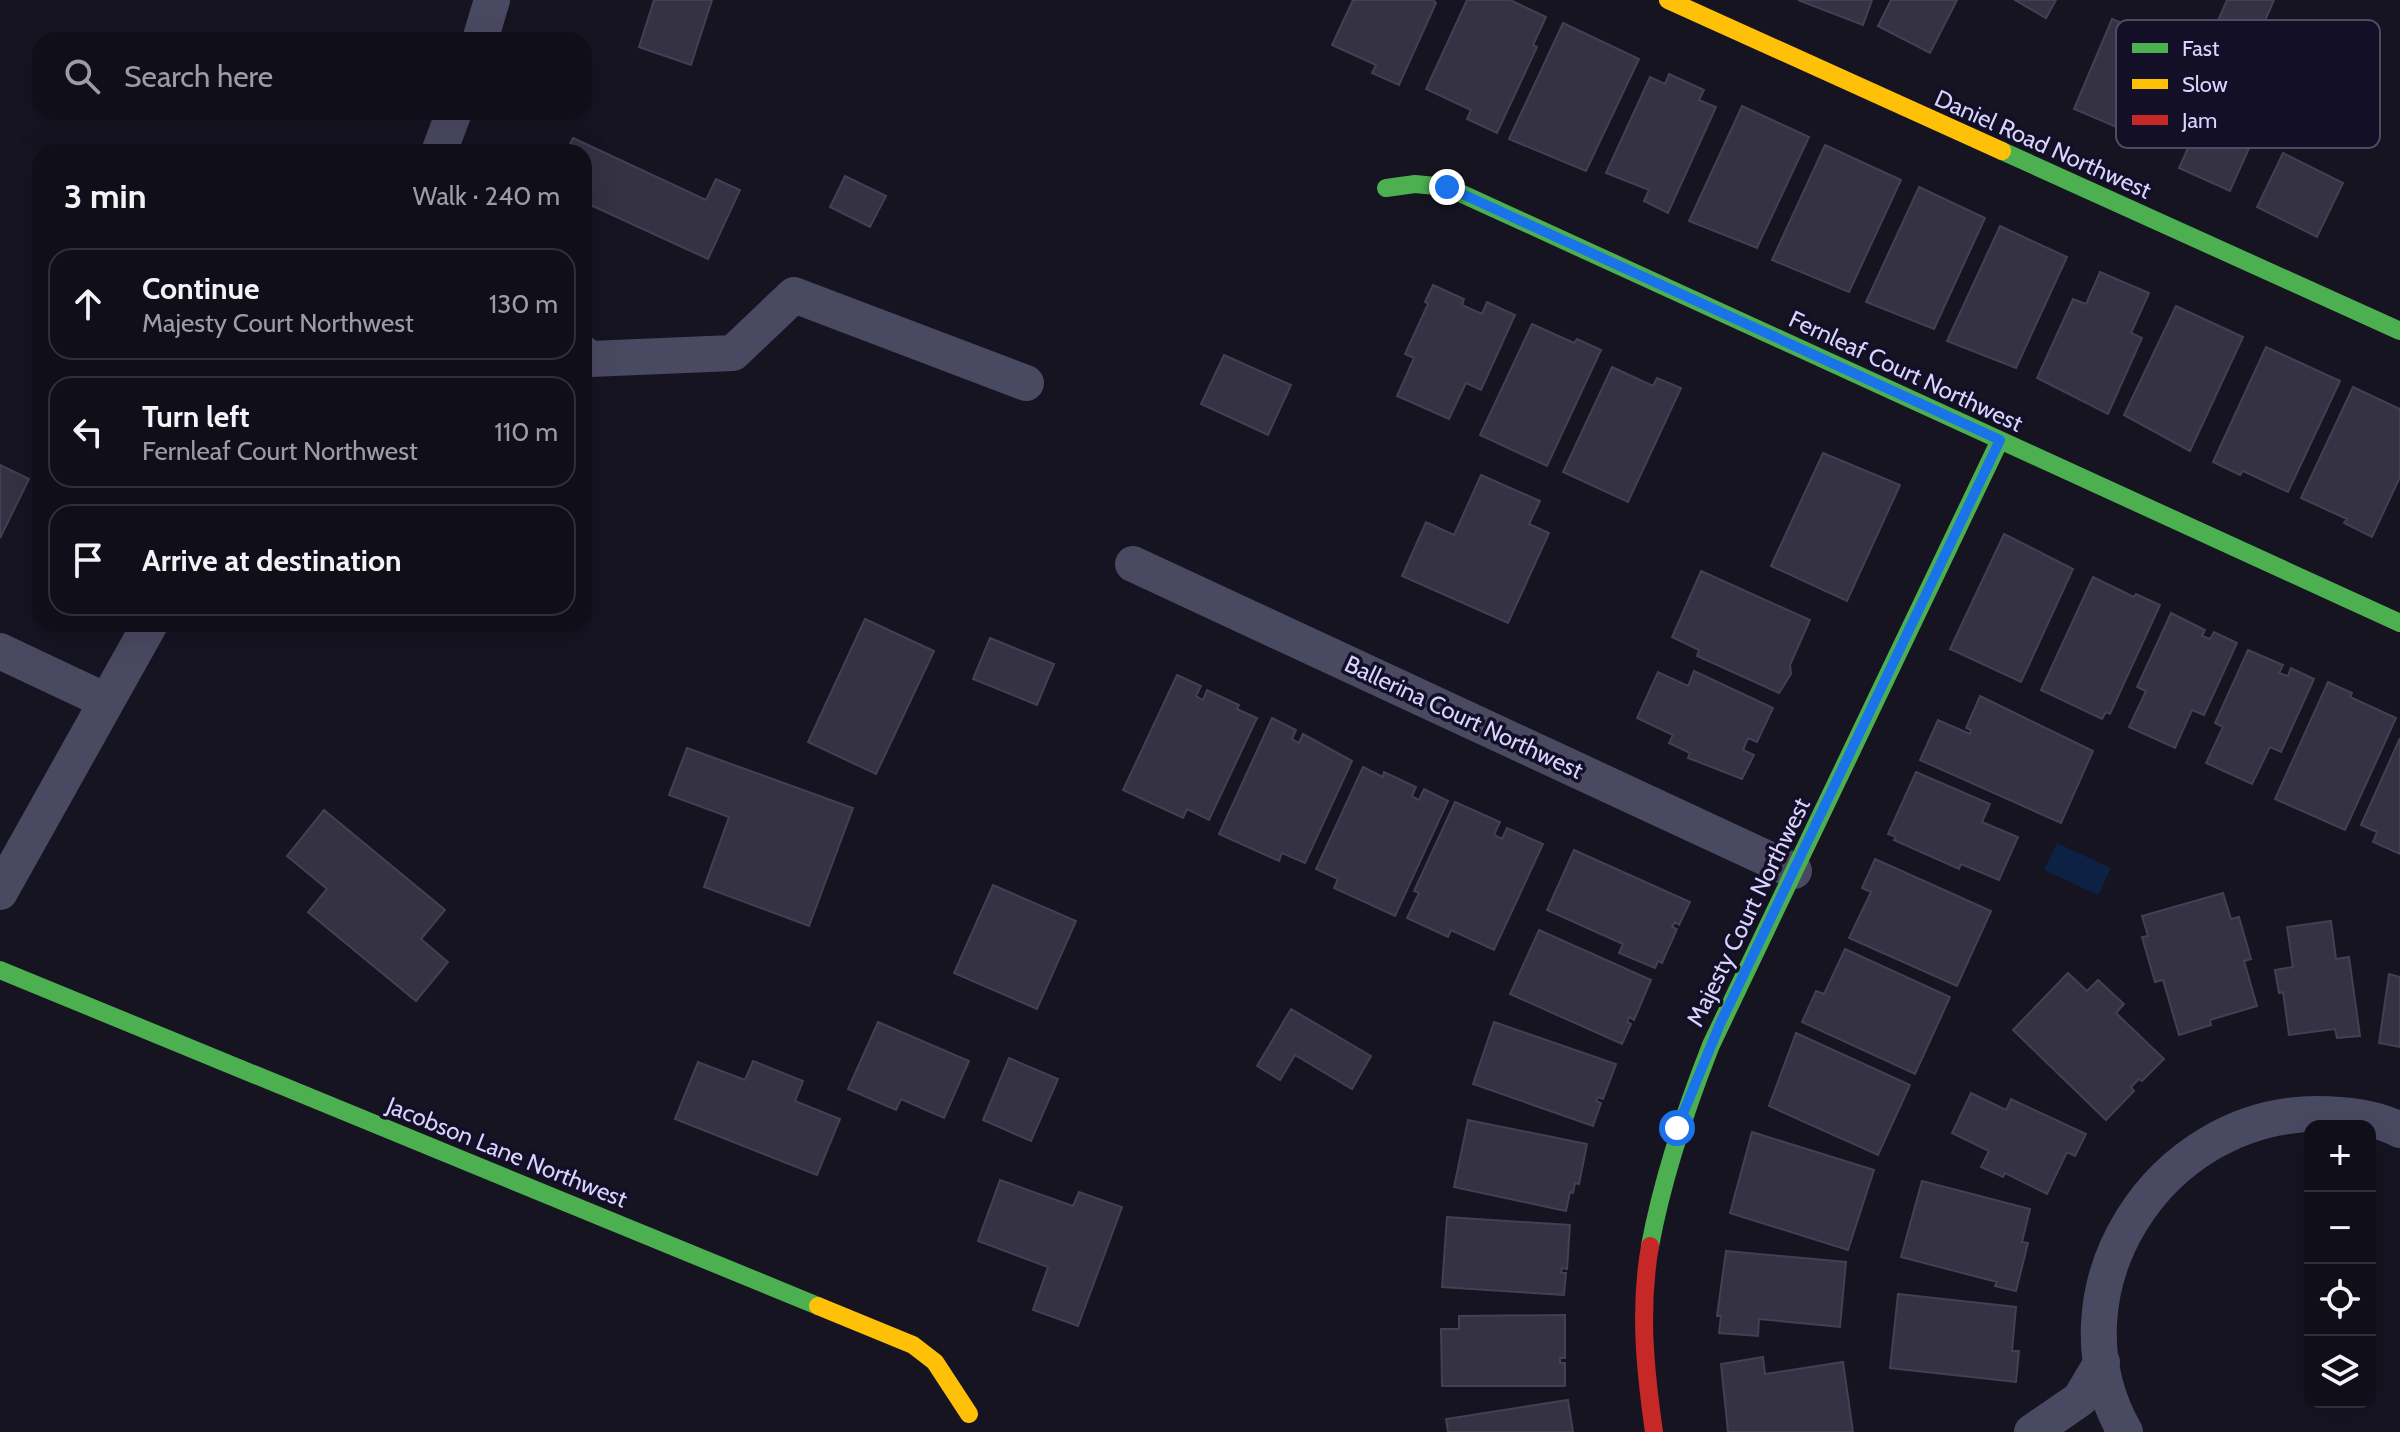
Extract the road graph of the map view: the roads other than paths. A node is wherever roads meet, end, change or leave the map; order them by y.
1 (492, 0) edge
2 (1668, 0) edge
3 (482, 32) edge
4 (451, 120) edge
5 (442, 144) edge
6 (1386, 188) dead end
7 (2400, 331) edge
8 (592, 359) edge
9 (1026, 383) dead end
10 (2000, 440) junction
11 (1133, 564) dead end
12 (2400, 623) edge
13 (145, 632) edge
14 (0, 651) edge
15 (106, 701) junction
16 (1794, 871) junction
17 (0, 892) edge
18 (0, 970) edge
19 (2400, 1130) edge
20 (2102, 1362) junction
21 (969, 1414) dead end
22 (1654, 1432) edge
23 (2032, 1432) edge
24 (2125, 1432) edge

1 - 3 street
2 - 7 street, Daniel Road Northwest
4 - 5 street
6 - 10 street, Fernleaf Court Northwest
8 - 9 street
10 - 12 street, Fernleaf Court Northwest
10 - 16 street, Majesty Court Northwest
11 - 16 street, Ballerina Court Northwest
13 - 15 street
14 - 15 street
15 - 17 street
16 - 22 street, Majesty Court Northwest
18 - 21 street, Jacobson Lane Northwest
19 - 20 street
20 - 23 street
20 - 24 street

